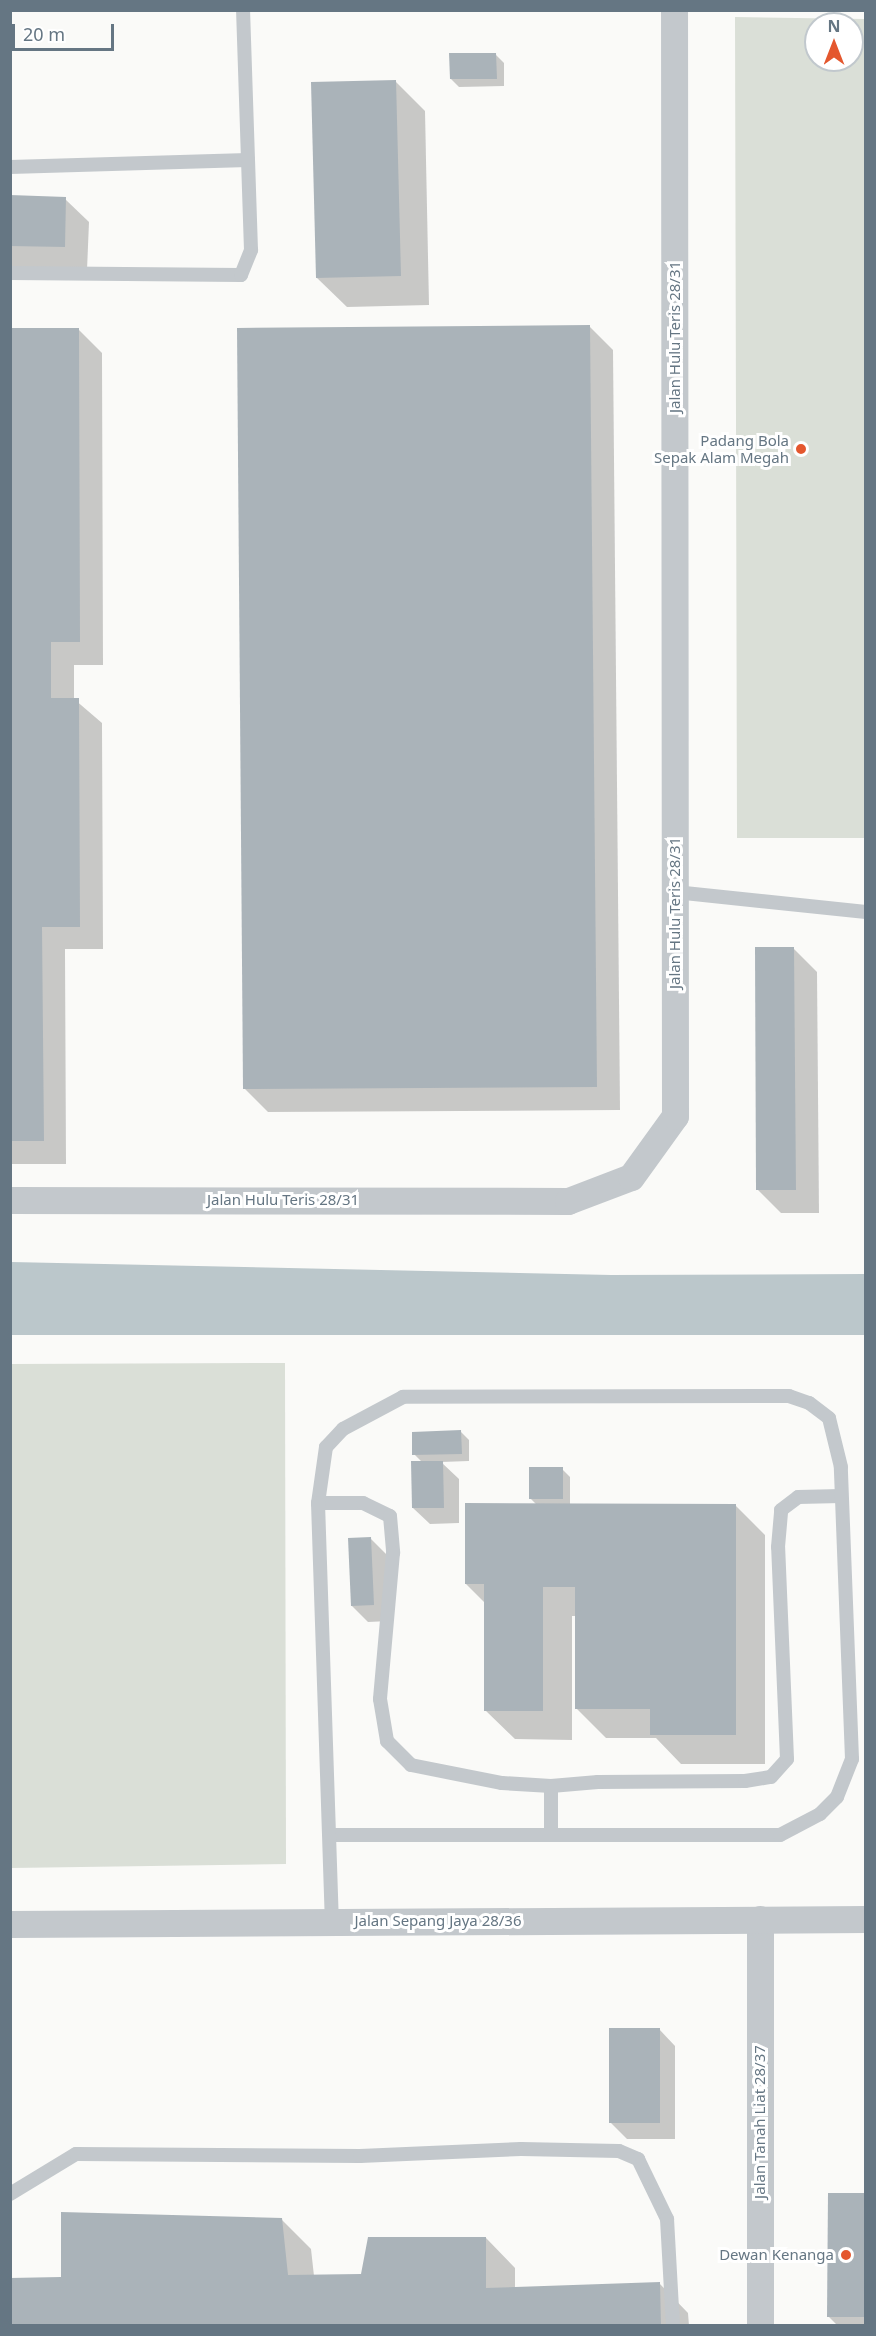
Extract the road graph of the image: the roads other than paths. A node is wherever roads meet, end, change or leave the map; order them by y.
1 (243, 10) edge
2 (674, 10) edge
3 (248, 160) junction
4 (10, 167) edge
5 (10, 273) edge
6 (675, 892) junction
7 (866, 912) edge
8 (10, 1200) edge
9 (842, 1496) junction
10 (318, 1503) junction
11 (551, 1786) junction
12 (331, 1835) junction
13 (551, 1835) junction
14 (760, 1919) junction
15 (866, 1919) edge
16 (332, 1922) junction
17 (10, 1924) edge
18 (10, 2194) edge
19 (673, 2325) edge
20 (760, 2325) edge

1 - 3 lane
2 - 6 street, Jalan Hulu Teris 28/31
3 - 4 lane
3 - 5 lane
6 - 7 lane
6 - 8 street, Jalan Hulu Teris 28/31
9 - 10 lane
9 - 11 lane
9 - 13 lane
10 - 11 lane
10 - 12 lane
11 - 13 lane
12 - 13 lane
12 - 16 lane
14 - 15 street, Jalan Sepang Jaya 28/36
14 - 16 street, Jalan Sepang Jaya 28/36
14 - 20 street, Jalan Tanah Liat 28/37
16 - 17 street, Jalan Sepang Jaya 28/36
18 - 19 lane

